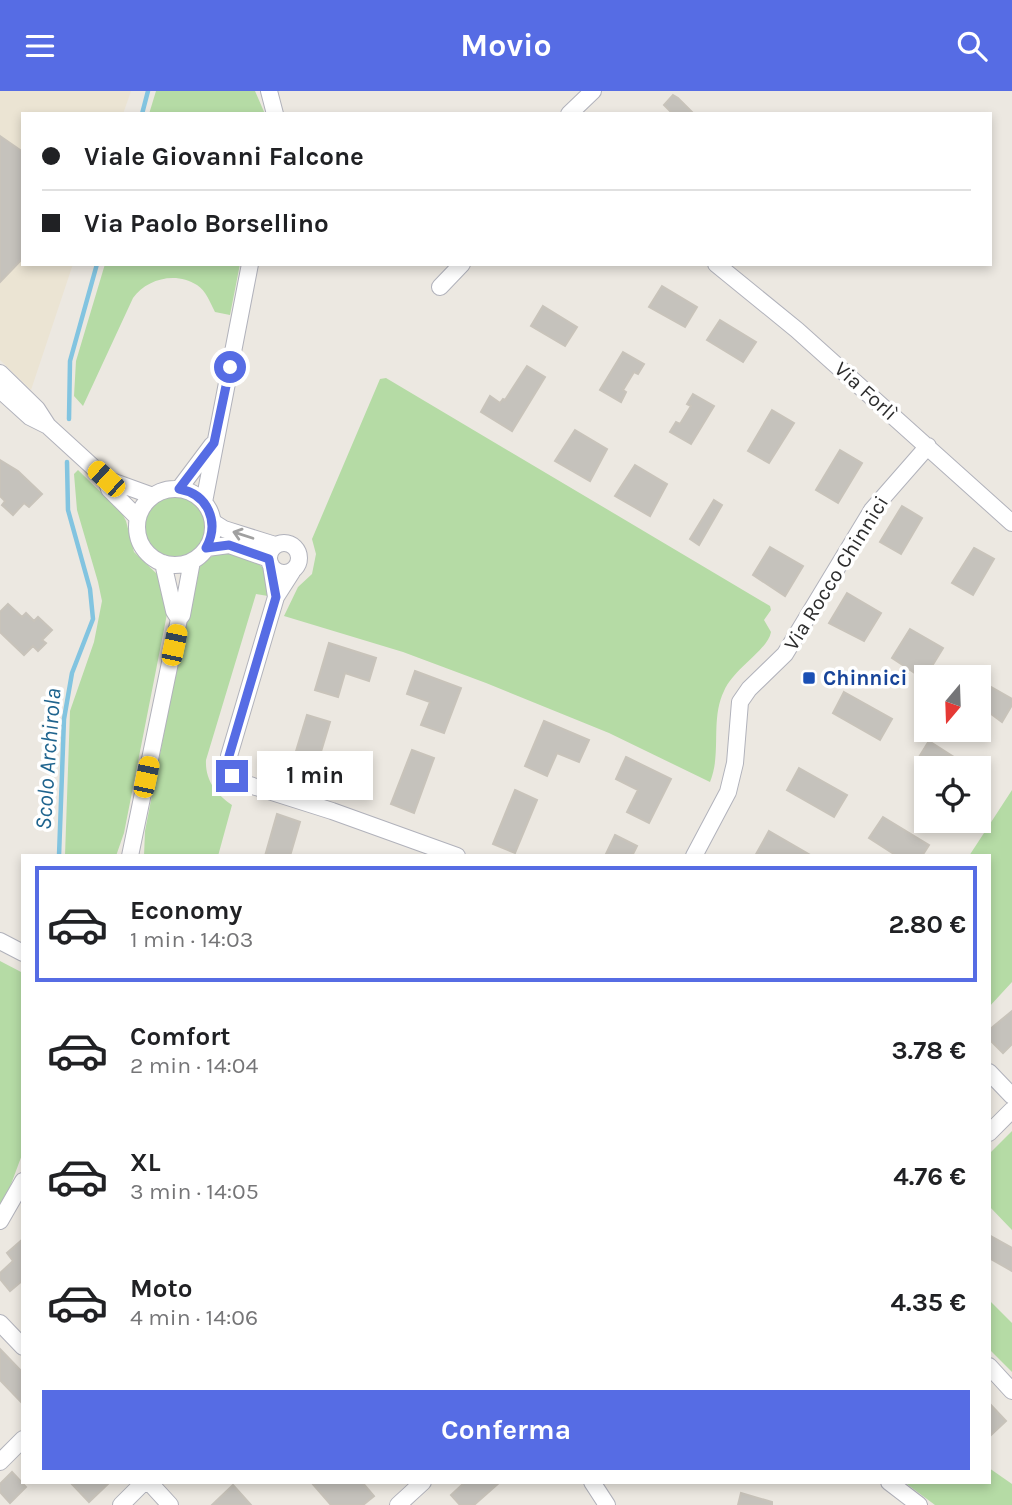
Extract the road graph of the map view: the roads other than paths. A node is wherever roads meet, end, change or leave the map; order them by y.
1 (593, 91) edge
2 (270, 92) edge
3 (275, 112) edge
4 (571, 112) edge
5 (250, 266) edge
6 (460, 266) edge
7 (718, 266) edge
8 (440, 288) dead end
9 (0, 373) edge
10 (3, 398) edge
11 (48, 426) junction
12 (214, 443) junction
13 (928, 446) junction
14 (106, 479) junction
15 (179, 489) junction
16 (153, 496) junction
17 (204, 502) junction
18 (138, 518) junction
19 (213, 522) junction
20 (1012, 523) edge
21 (206, 548) junction
22 (271, 557) junction
23 (192, 561) junction
24 (163, 563) junction
25 (292, 572) junction
26 (276, 597) junction
27 (179, 619) junction
28 (130, 854) edge
29 (451, 854) edge
30 (695, 854) edge
31 (0, 940) edge
32 (21, 945) edge
33 (21, 952) edge
34 (991, 1074) edge
35 (1012, 1096) edge
36 (1012, 1110) edge
37 (991, 1131) edge
38 (21, 1184) edge
39 (0, 1221) edge
40 (0, 1323) edge
41 (21, 1345) edge
42 (991, 1368) edge
43 (1012, 1391) edge
44 (21, 1441) edge
45 (0, 1462) edge
46 (142, 1484) edge
47 (151, 1484) edge
48 (421, 1484) edge
49 (593, 1484) edge
50 (892, 1484) edge
51 (121, 1505) edge
52 (170, 1505) edge
53 (398, 1505) edge
54 (607, 1505) edge
55 (919, 1505) edge

1 - 4 street
2 - 3 street
5 - 12 street
6 - 8 street
7 - 13 street, Via Forlì
9 - 11 street
10 - 11 street
11 - 14 street
12 - 15 street
12 - 17 street
13 - 20 street, Via Forlì
13 - 30 street, Via Rocco Chinnici
14 - 16 street
14 - 18 street
15 - 16 street
15 - 17 street
16 - 18 street
17 - 19 street
18 - 24 street
19 - 21 street
22 -> 19 street
21 - 22 street
21 - 23 street
22 - 25 street
22 - 25 street
22 - 26 street
23 - 24 street
23 - 27 street
24 - 27 street
25 - 26 street
26 - 29 street
27 - 28 street
31 - 32 street
31 - 33 street
34 - 35 street
36 - 37 street
38 - 39 street
40 - 41 street
42 - 43 street
44 - 45 street
46 - 51 street
47 - 52 street
48 - 53 street
49 - 54 street
50 - 55 street

